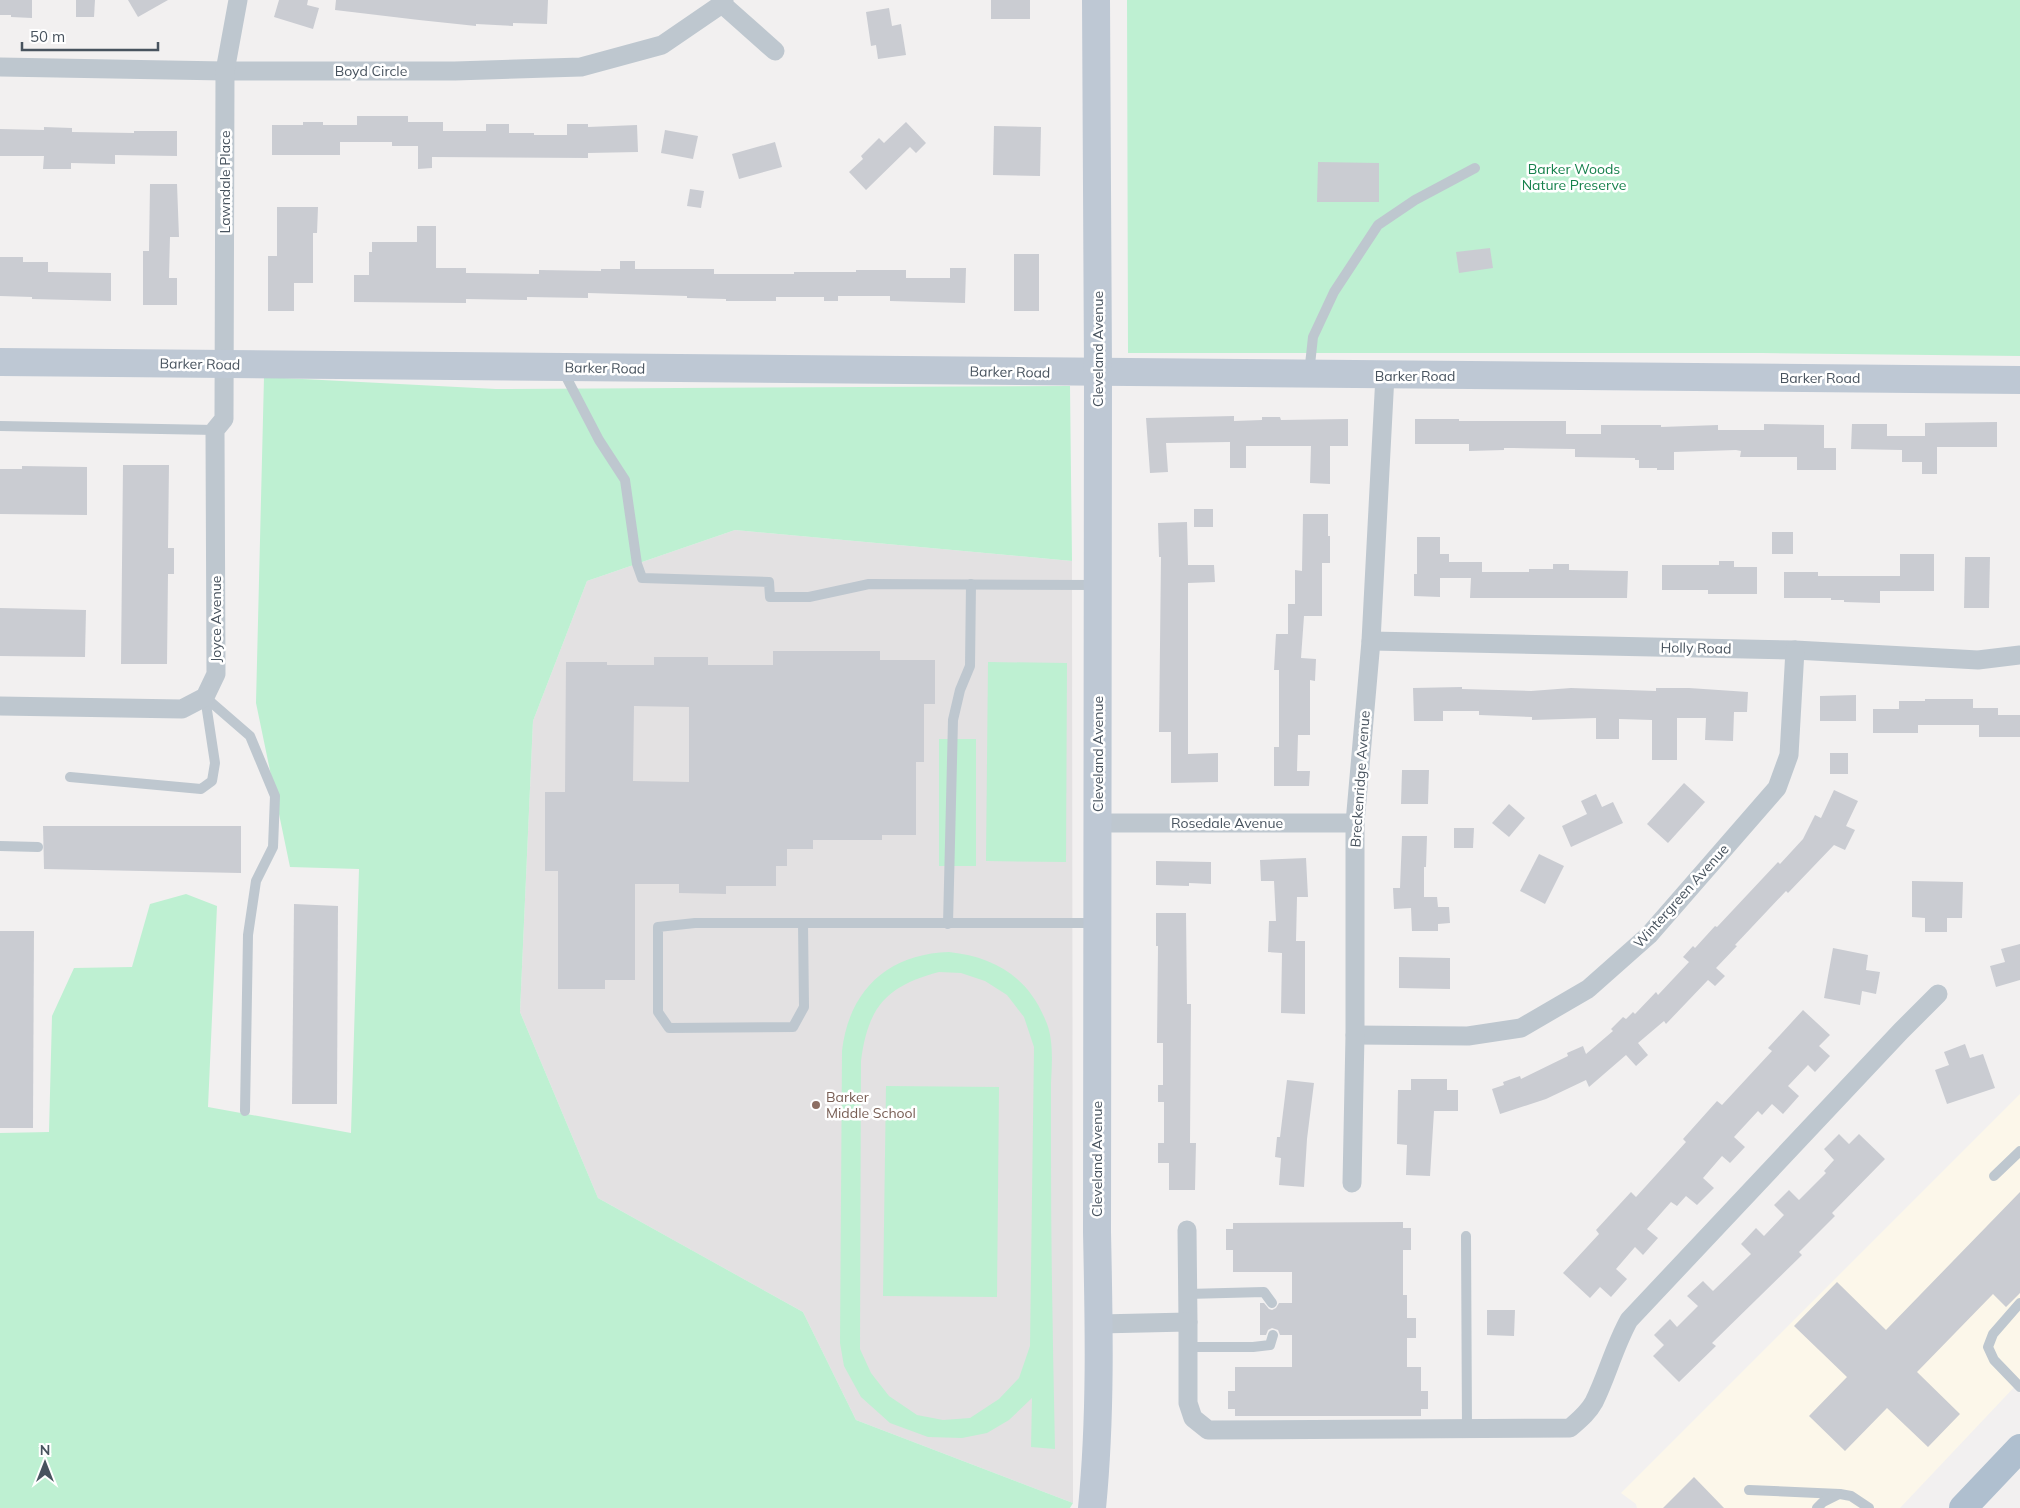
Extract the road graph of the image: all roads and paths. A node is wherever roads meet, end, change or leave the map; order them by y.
1 (238, 0) edge
2 (1096, 0) edge
3 (723, 2) edge
4 (775, 51) dead end
5 (0, 67) edge
6 (225, 71) junction
7 (1475, 168) dead end
8 (0, 362) edge
9 (225, 364) junction
10 (562, 368) junction
11 (1098, 373) junction
12 (1309, 375) junction
13 (1385, 376) junction
14 (2020, 380) edge
15 (0, 426) edge
16 (215, 430) junction
17 (971, 584) junction
18 (1098, 585) junction
19 (1371, 641) junction
20 (1795, 650) junction
21 (2020, 655) edge
22 (204, 697) junction
23 (0, 706) edge
24 (70, 777) dead end
25 (1098, 823) junction
26 (1355, 824) junction
27 (0, 846) edge
28 (38, 847) dead end
29 (804, 923) junction
30 (1098, 923) junction
31 (948, 924) junction
32 (1938, 994) dead end
33 (1355, 1035) junction
34 (246, 1111) dead end
35 (2020, 1151) edge
36 (1994, 1176) dead end
37 (1352, 1183) dead end
38 (1187, 1230) dead end
39 (1466, 1236) dead end
40 (1187, 1294) junction
41 (1272, 1303) dead end
42 (2020, 1303) edge
43 (1188, 1322) junction
44 (1099, 1324) junction
45 (1273, 1335) dead end
46 (1188, 1347) junction
47 (2020, 1387) edge
48 (1467, 1429) junction
49 (2020, 1448) edge
50 (1749, 1490) dead end
51 (1840, 1494) junction
52 (1092, 1508) edge
53 (1817, 1508) edge
54 (1869, 1508) edge
55 (1963, 1508) edge

1 - 6 street, Lawndale Place
2 - 11 street, Cleveland Avenue
3 - 4 street
3 - 6 street, Boyd Circle
5 - 6 street, Boyd Circle
6 - 9 street, Lawndale Place
7 - 12 lane
8 - 9 street, Barker Road
9 - 10 street, Barker Road
9 - 16 street, Joyce Avenue
10 - 11 street, Barker Road
10 - 17 lane
11 - 12 street, Barker Road
11 - 18 street, Cleveland Avenue
12 - 13 street, Barker Road
13 - 14 street, Barker Road
13 - 19 street, Breckenridge Avenue
15 - 16 lane
16 - 22 street, Joyce Avenue
17 - 18 lane
17 - 31 lane
18 - 25 street, Cleveland Avenue
19 - 20 street, Holly Road
19 - 26 street, Breckenridge Avenue
20 - 21 street, Holly Road
20 - 33 street, Wintergreen Avenue
22 - 23 street
22 - 24 lane
22 - 34 lane
25 - 26 street, Rosedale Avenue
25 - 30 street, Cleveland Avenue
26 - 33 street, Breckenridge Avenue
27 - 28 lane
29 - 29 lane
29 - 31 lane
30 - 31 lane
30 - 44 street, Cleveland Avenue
32 - 48 street
33 - 37 street, Breckenridge Avenue
35 - 36 lane
38 - 40 street
39 - 48 lane
40 - 41 lane
40 - 43 street
42 - 47 lane
43 - 44 street
43 - 46 street
44 - 52 street, Cleveland Avenue
45 - 46 lane
46 - 48 street
49 - 55 main road
50 - 51 lane
51 - 53 lane
51 - 54 lane

